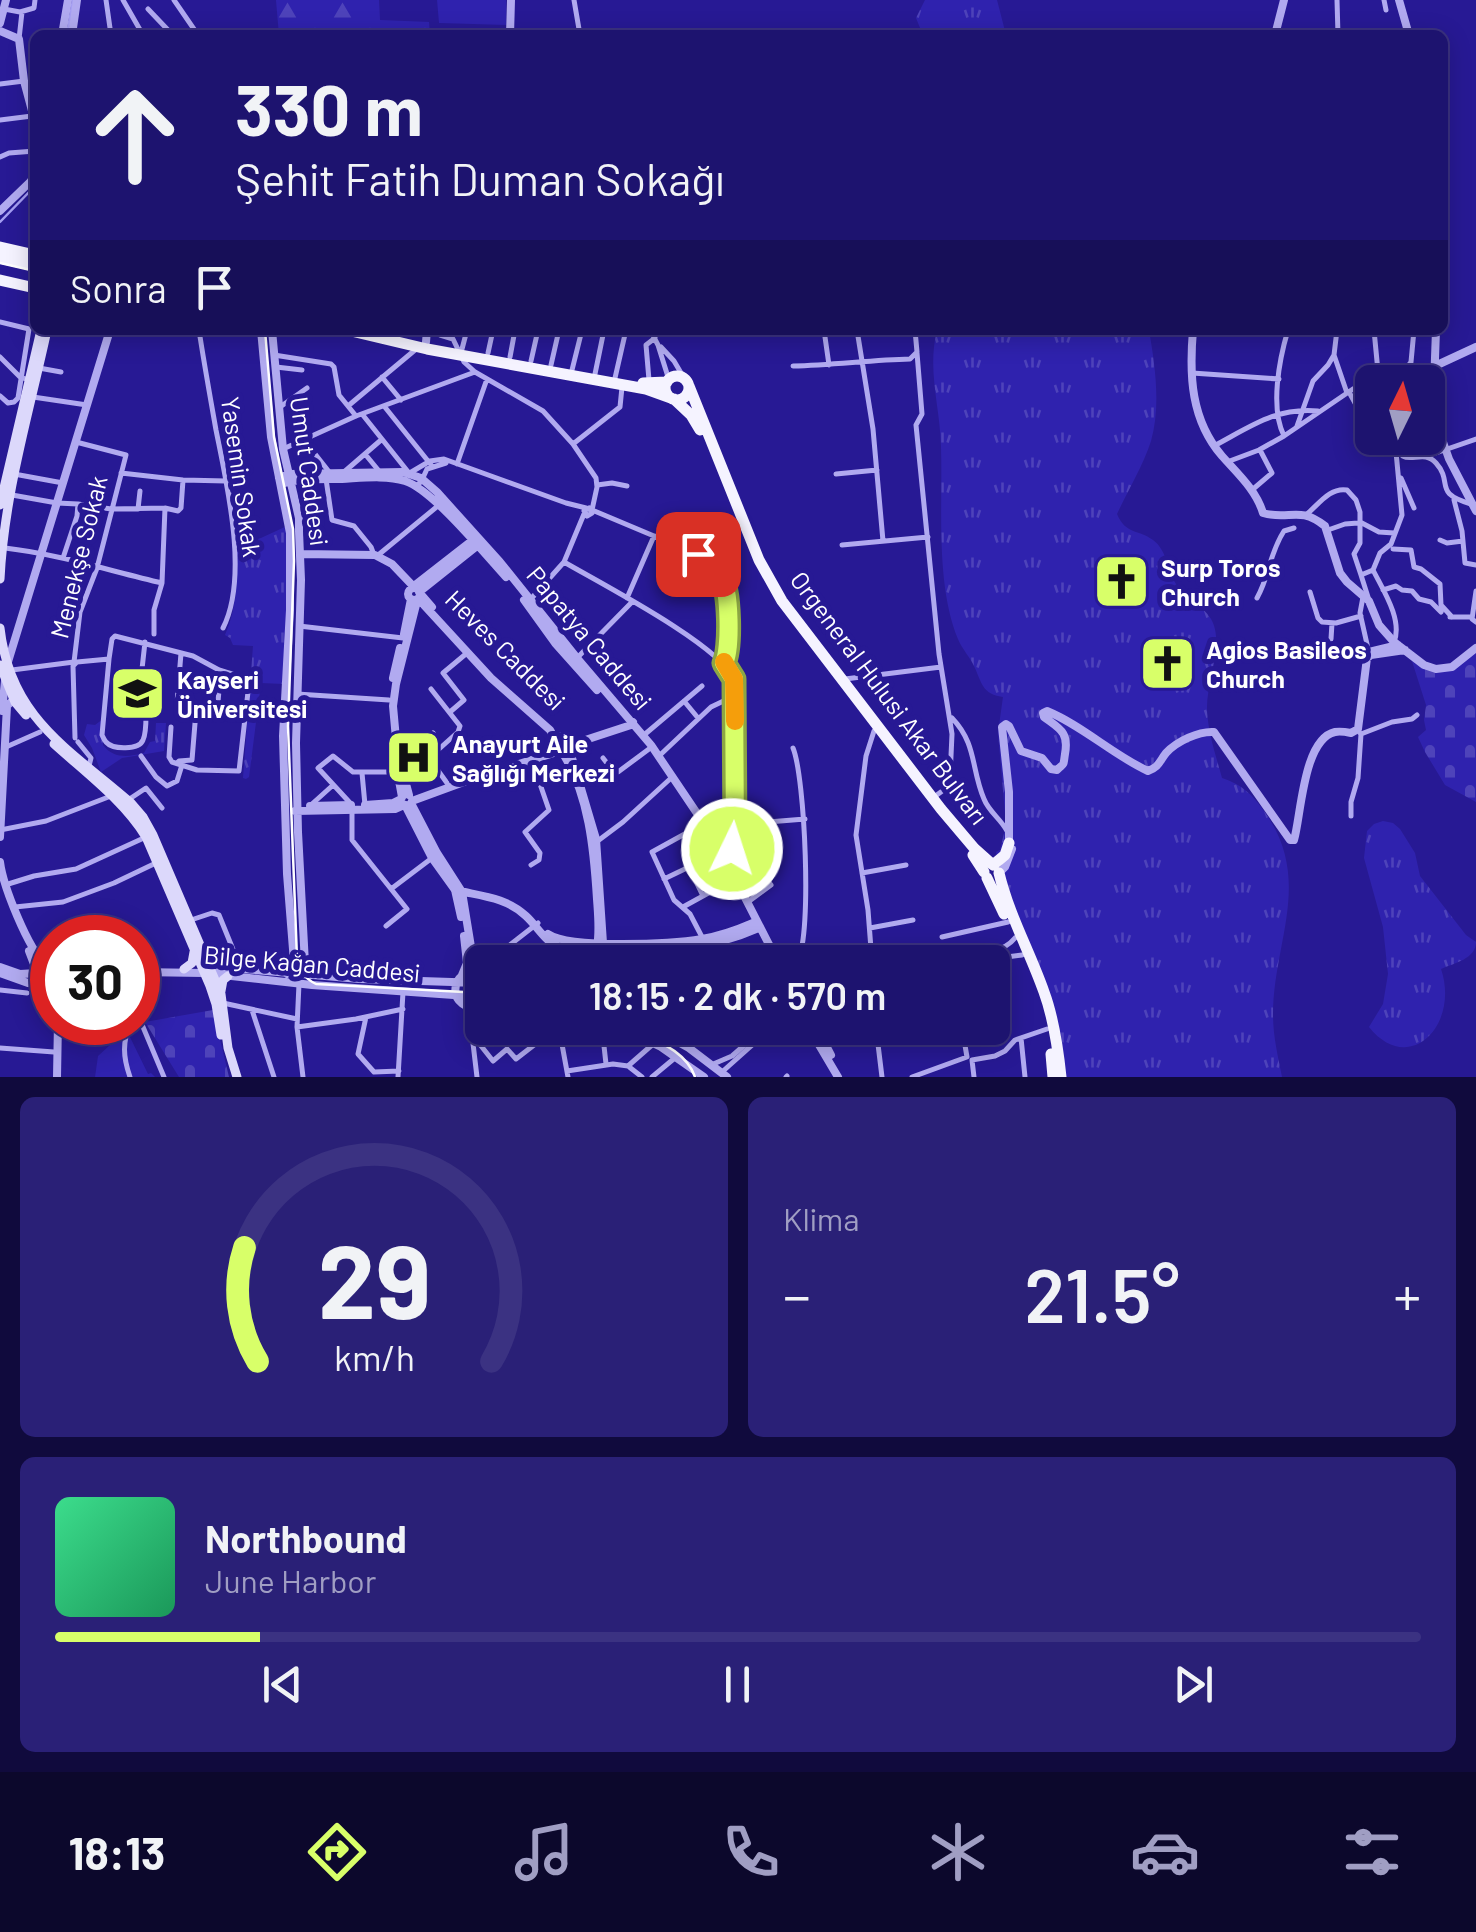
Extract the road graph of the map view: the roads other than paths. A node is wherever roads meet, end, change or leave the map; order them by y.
1 (35, 0) edge
2 (68, 0) edge
3 (77, 0) edge
4 (106, 0) edge
5 (122, 0) edge
6 (174, 0) edge
7 (511, 0) edge
8 (574, 0) edge
9 (1284, 0) edge
10 (1337, 0) edge
11 (1384, 0) edge
12 (1398, 0) edge
13 (148, 8) dead end
14 (1386, 10) dead end
15 (2, 12) edge
16 (22, 12) junction
17 (63, 30) edge
18 (73, 30) edge
19 (111, 30) edge
20 (140, 30) edge
21 (167, 30) edge
22 (195, 30) edge
23 (510, 30) edge
24 (579, 30) edge
25 (1276, 30) edge
26 (1338, 30) edge
27 (1407, 30) edge
28 (0, 31) edge
29 (19, 38) junction
30 (24, 81) junction
31 (0, 84) edge
32 (30, 103) edge
33 (30, 118) edge
34 (0, 120) edge
35 (30, 152) edge
36 (1, 156) edge
37 (30, 182) edge
38 (0, 211) edge
39 (0, 247) edge
40 (30, 254) edge
41 (0, 258) edge
42 (30, 265) edge
43 (0, 272) edge
44 (30, 279) edge
45 (0, 280) edge
46 (30, 287) edge
47 (0, 322) edge
48 (42, 335) edge
49 (43, 335) edge
50 (108, 335) edge
51 (200, 335) edge
52 (260, 335) edge
53 (272, 335) edge
54 (466, 335) edge
55 (492, 335) edge
56 (514, 335) edge
57 (537, 335) edge
58 (558, 335) edge
59 (581, 335) edge
60 (603, 335) edge
61 (625, 335) edge
62 (653, 335) edge
63 (825, 335) edge
64 (858, 335) edge
65 (915, 335) edge
66 (1193, 335) edge
67 (1287, 335) edge
68 (1336, 335) edge
69 (1374, 335) edge
70 (1414, 335) edge
71 (1436, 335) edge
72 (426, 337) edge
73 (657, 342) junction
74 (1476, 347) edge
75 (460, 351) junction
76 (488, 353) junction
77 (916, 353) junction
78 (274, 355) junction
79 (1334, 355) junction
80 (510, 357) junction
81 (0, 358) edge
82 (531, 361) junction
83 (862, 362) junction
84 (551, 365) junction
85 (829, 365) junction
86 (1377, 365) edge
87 (1408, 365) edge
88 (1434, 365) edge
89 (1436, 365) edge
90 (793, 366) dead end
91 (276, 367) junction
92 (39, 368) junction
93 (302, 370) dead end
94 (572, 370) junction
95 (61, 372) dead end
96 (475, 372) junction
97 (1192, 373) junction
98 (595, 374) junction
99 (382, 377) junction
100 (24, 378) junction
101 (487, 379) junction
102 (1279, 379) junction
103 (619, 381) junction
104 (668, 381) junction
105 (687, 382) junction
106 (649, 383) junction
107 (307, 388) dead end
108 (1355, 389) edge
109 (1348, 392) junction
110 (0, 396) edge
111 (33, 397) junction
112 (673, 399) junction
113 (401, 400) junction
114 (1355, 404) edge
115 (87, 406) junction
116 (348, 406) junction
117 (384, 406) junction
118 (280, 407) junction
119 (1304, 410) junction
120 (1321, 411) junction
121 (1276, 413) junction
122 (359, 415) junction
123 (1297, 427) junction
124 (1284, 436) junction
125 (382, 439) junction
126 (1476, 439) edge
127 (304, 440) junction
128 (76, 442) junction
129 (573, 444) junction
130 (1214, 446) junction
131 (283, 449) junction
132 (1445, 449) joint
133 (1260, 450) junction
134 (365, 454) junction
135 (1397, 455) edge
136 (1404, 455) edge
137 (1426, 456) joint
138 (1228, 462) junction
139 (431, 463) junction
140 (454, 463) junction
141 (877, 470) junction
142 (121, 472) junction
143 (381, 473) junction
144 (14, 474) junction
145 (342, 474) junction
146 (836, 474) dead end
147 (1400, 475) junction
148 (328, 477) junction
149 (413, 478) junction
150 (285, 479) junction
151 (183, 480) junction
152 (226, 481) junction
153 (63, 483) junction
154 (597, 485) junction
155 (627, 486) dead end
156 (1252, 490) junction
157 (140, 491) dead end
158 (228, 492) junction
159 (10, 495) junction
160 (1454, 500) junction
161 (57, 504) junction
162 (78, 504) junction
163 (0, 505) edge
164 (439, 506) junction
165 (165, 508) junction
166 (1414, 508) dead end
167 (1474, 508) edge
168 (112, 509) junction
169 (138, 509) junction
170 (588, 512) junction
171 (1307, 514) junction
172 (1285, 515) junction
173 (250, 522) dead end
174 (1359, 523) junction
175 (1294, 528) dead end
176 (1328, 530) junction
177 (1284, 531) junction
178 (1394, 532) junction
179 (654, 536) junction
180 (928, 537) junction
181 (884, 540) junction
182 (1440, 540) dead end
183 (477, 541) junction
184 (1463, 541) junction
185 (842, 546) dead end
186 (2, 547) edge
187 (1392, 547) junction
188 (42, 552) junction
189 (375, 556) junction
190 (300, 557) junction
191 (64, 558) junction
192 (1397, 558) dead end
193 (564, 562) junction
194 (1328, 565) dead end
195 (1476, 565) edge
196 (96, 568) junction
197 (1374, 570) junction
198 (1340, 571) junction
199 (1360, 575) junction
200 (0, 579) edge
201 (162, 584) junction
202 (1383, 590) junction
203 (1476, 591) edge
204 (414, 592) junction
205 (1310, 592) dead end
206 (1257, 598) dead end
207 (1366, 599) junction
208 (530, 600) junction
209 (629, 600) junction
210 (1361, 616) junction
211 (1452, 617) junction
212 (1474, 620) edge
213 (1332, 623) junction
214 (299, 626) junction
215 (0, 628) edge
216 (224, 628) dead end
217 (154, 634) dead end
218 (403, 638) junction
219 (1331, 638) dead end
220 (145, 642) junction
221 (1399, 646) junction
222 (1476, 648) edge
223 (467, 652) junction
224 (181, 653) junction
225 (1368, 657) junction
226 (576, 658) junction
227 (109, 659) junction
228 (724, 663) junction
229 (941, 667) junction
230 (142, 668) dead end
231 (7, 672) edge
232 (220, 678) dead end
233 (842, 679) junction
234 (702, 686) dead end
235 (432, 689) dead end
236 (297, 694) junction
237 (16, 696) junction
238 (734, 696) junction
239 (389, 700) junction
240 (684, 701) junction
241 (196, 711) junction
242 (450, 712) junction
243 (217, 714) junction
244 (1417, 714) dead end
245 (146, 715) dead end
246 (950, 716) junction
247 (699, 718) junction
248 (245, 720) junction
249 (631, 723) junction
250 (171, 727) dead end
251 (874, 731) junction
252 (40, 732) junction
253 (1358, 732) junction
254 (433, 733) dead end
255 (644, 735) junction
256 (562, 745) junction
257 (2, 748) edge
258 (793, 748) dead end
259 (649, 749) junction
260 (141, 756) dead end
261 (659, 756) junction
262 (399, 758) junction
263 (604, 758) dead end
264 (527, 761) junction
265 (84, 763) junction
266 (179, 764) junction
267 (398, 772) junction
268 (362, 773) junction
269 (670, 779) junction
270 (447, 783) junction
271 (332, 786) junction
272 (111, 796) junction
273 (934, 797) junction
274 (128, 800) junction
275 (407, 800) junction
276 (365, 805) junction
277 (310, 806) junction
278 (162, 808) dead end
279 (352, 808) junction
280 (286, 809) junction
281 (297, 809) junction
282 (1350, 816) dead end
283 (805, 819) junction
284 (701, 825) junction
285 (0, 833) edge
286 (1009, 834) junction
287 (146, 837) junction
288 (595, 843) junction
289 (735, 845) junction
290 (980, 854) junction
291 (722, 857) junction
292 (432, 858) junction
293 (0, 862) edge
294 (158, 862) junction
295 (532, 864) dead end
296 (906, 866) dead end
297 (758, 867) dead end
298 (991, 872) junction
299 (730, 874) junction
300 (862, 874) junction
301 (664, 880) junction
302 (3, 883) edge
303 (391, 889) junction
304 (459, 890) junction
305 (703, 896) junction
306 (748, 902) junction
307 (682, 907) junction
308 (15, 908) junction
309 (190, 920) junction
310 (913, 920) dead end
311 (1008, 922) junction
312 (536, 925) junction
313 (386, 926) dead end
314 (755, 926) junction
315 (870, 928) junction
316 (942, 937) dead end
317 (1014, 938) junction
318 (703, 939) junction
319 (30, 943) edge
320 (471, 945) edge
321 (511, 945) edge
322 (593, 945) edge
323 (601, 945) edge
324 (601, 945) edge
325 (622, 945) edge
326 (704, 945) edge
327 (766, 945) edge
328 (767, 945) edge
329 (803, 945) edge
330 (871, 945) edge
331 (1009, 945) edge
332 (194, 949) junction
333 (30, 954) edge
334 (1022, 955) junction
335 (1010, 957) edge
336 (184, 968) junction
337 (160, 969) edge
338 (241, 969) junction
339 (0, 970) edge
340 (160, 970) edge
341 (207, 970) junction
342 (30, 973) edge
343 (287, 974) junction
344 (311, 975) junction
345 (465, 975) edge
346 (228, 976) junction
347 (459, 979) junction
348 (465, 980) edge
349 (30, 983) edge
350 (298, 984) junction
351 (0, 990) edge
352 (404, 992) junction
353 (27, 993) dead end
354 (457, 997) junction
355 (465, 997) edge
356 (222, 998) junction
357 (465, 1005) edge
358 (403, 1009) junction
359 (252, 1010) junction
360 (366, 1017) junction
361 (296, 1019) junction
362 (297, 1028) junction
363 (1047, 1029) junction
364 (1021, 1038) junction
365 (54, 1045) edge
366 (56, 1045) edge
367 (125, 1045) edge
368 (150, 1045) edge
369 (474, 1045) edge
370 (478, 1045) edge
371 (535, 1045) edge
372 (561, 1045) edge
373 (604, 1045) edge
374 (651, 1045) edge
375 (656, 1045) edge
376 (681, 1045) edge
377 (746, 1045) edge
378 (751, 1045) edge
379 (819, 1045) edge
380 (824, 1045) edge
381 (878, 1045) edge
382 (966, 1045) edge
383 (0, 1048) edge
384 (54, 1052) junction
385 (676, 1057) junction
386 (969, 1059) junction
387 (606, 1064) junction
388 (711, 1064) junction
389 (628, 1066) junction
390 (398, 1074) edge
391 (568, 1074) edge
392 (722, 1075) edge
393 (701, 1076) edge
394 (838, 1076) edge
395 (55, 1077) edge
396 (130, 1077) edge
397 (164, 1077) edge
398 (234, 1077) edge
399 (274, 1077) edge
400 (303, 1077) edge
401 (477, 1077) edge
402 (642, 1077) edge
403 (652, 1077) edge
404 (882, 1077) edge
405 (912, 1077) edge
406 (974, 1077) edge
407 (1025, 1077) edge
408 (1053, 1077) edge
409 (1062, 1077) edge

1 - 16 street
2 - 17 street
3 - 18 street
4 - 19 street
5 - 20 street
6 - 22 street
7 - 23 street
8 - 24 street
9 - 25 street
10 - 26 street
11 - 14 street
12 - 27 street
13 - 21 street
15 - 16 street
16 - 29 street
28 - 29 street
29 - 30 street
30 - 31 street
30 - 32 street
33 - 34 street
35 - 36 street
37 - 38 street
39 - 40 main road
41 - 42 main road
43 - 44 main road
45 - 46 main road
47 - 100 street
48 - 100 main road
49 - 92 main road
50 - 115 street
51 - 152 street, Yasemin Sokak
52 - 150 street, Umut Caddesi
53 - 78 street, Umut Caddesi
54 - 75 street
55 - 76 street
56 - 80 street
57 - 82 street
58 - 84 street
59 - 94 street
60 - 98 street
61 - 103 street
62 - 73 street
63 - 85 street
64 - 83 street
65 - 77 street
66 - 97 street
67 - 102 street
68 - 79 street
69 - 86 street
70 - 87 street
71 - 88 street
72 - 75 main road
72 - 99 street
73 - 104 street
73 - 105 street
73 - 106 street
74 - 89 street
75 - 76 main road
75 - 96 street
75 - 103 main road
76 - 80 main road
77 - 83 street
77 - 180 street
78 - 91 street, Umut Caddesi
78 - 116 street
79 - 109 street
79 - 119 street
80 - 82 main road
81 - 100 street
82 - 84 main road
83 - 85 street
83 - 141 street
84 - 94 main road
85 - 90 street
91 - 93 street
91 - 118 street, Umut Caddesi
92 - 95 street
92 - 111 main road
94 - 98 main road
96 - 101 street
96 - 113 street
97 - 102 street
97 - 130 street
98 - 103 main road
99 - 113 street
99 - 116 street
100 - 110 street
100 - 163 main road
101 - 129 street
101 - 140 street
102 - 121 street
103 - 106 main road
103 - 112 main road
103 - 129 street
104 - 105 main road
104 - 106 main road
104 - 112 main road
105 - 112 main road
105 - 233 main road, Orgeneral Hulusi Akar Bulvarı
107 - 118 street
108 - 109 street
109 - 114 street
109 - 120 street
111 - 115 street
111 - 144 main road
112 - 251 main road, Orgeneral Hulusi Akar Bulvarı
113 - 117 street
115 - 128 street
116 - 122 street
117 - 122 street
117 - 139 street
118 - 131 street, Umut Caddesi
119 - 120 street
119 - 121 street
119 - 123 street
120 - 123 street
121 - 124 street
121 - 130 street
122 - 125 street
122 - 127 street
123 - 124 street
124 - 133 street
125 - 134 street
125 - 149 street
126 - 132 street
127 - 131 street
127 - 148 street
128 - 142 street, Menekşe Sokak
128 - 153 street
129 - 154 street
130 - 138 street
131 - 150 street, Umut Caddesi
132 - 167 street
133 - 138 street
133 - 156 street
134 - 143 street
134 - 145 street
135 - 147 street
136 - 137 street
137 - 160 street
138 - 156 street
139 - 140 street
139 - 149 street
139 - 149 street
140 - 170 street
141 - 146 street
141 - 181 street
142 - 151 street
142 - 168 street, Menekşe Sokak
143 - 145 street
143 - 149 street
144 - 153 street
144 - 159 main road
145 - 148 street
147 - 166 street
147 - 178 street
148 - 149 street
148 - 150 street
148 - 189 street
149 - 164 street, Papatya Caddesi
149 - 183 street, Papatya Caddesi
150 - 190 street, Umut Caddesi
150 - 280 street, Umut Caddesi
151 - 152 street
151 - 165 street
152 - 158 street, Yasemin Sokak
153 - 161 street
154 - 155 street
154 - 170 street
156 - 172 street
157 - 169 street
158 - 173 street
158 - 216 street, Yasemin Sokak
159 - 161 street
159 - 186 main road
160 - 167 street
160 - 184 street
161 - 162 street
161 - 188 street
162 - 168 street
162 - 191 street
164 - 183 street, Papatya Caddesi
164 - 189 street
165 - 169 street
165 - 201 street
168 - 169 street
168 - 196 street, Menekşe Sokak
170 - 179 street
170 - 193 street
171 - 172 street
171 - 174 street
171 - 176 street
172 - 177 street
174 - 176 street
174 - 178 street
174 - 199 street
175 - 177 street
176 - 198 street
177 - 206 street
178 - 187 street
179 - 209 street
179 - 228 street
180 - 181 street
180 - 229 street
181 - 185 street
182 - 184 street
183 - 204 street
183 - 208 street, Papatya Caddesi
183 - 249 street, Papatya Caddesi
184 - 195 street
186 - 188 street
186 - 200 main road
187 - 192 street
187 - 197 street
187 - 211 street
188 - 191 street
188 - 231 street
189 - 190 street
189 - 204 street, Heves Caddesi
190 - 204 street, Heves Caddesi
190 - 214 street, Umut Caddesi
191 - 196 street
193 - 208 street
193 - 209 street
194 - 198 street
196 - 201 street
196 - 231 street, Menekşe Sokak
197 - 199 street
197 - 202 street
198 - 207 street
199 - 207 street
201 - 217 street
202 - 211 street
202 - 221 street
203 - 212 street
204 - 218 street
204 - 223 street, Heves Caddesi
204 - 256 street, Heves Caddesi
204 - 262 street
205 - 213 street
207 - 210 street
207 - 221 street
208 - 226 street, Papatya Caddesi
209 - 226 street
209 - 228 street
210 - 213 street
210 - 225 street
211 - 212 street
213 - 219 street
214 - 218 street
214 - 236 street, Umut Caddesi
215 - 231 main road
218 - 239 street
220 - 224 street
220 - 227 street
220 - 230 street
221 - 222 street
221 - 225 street
223 - 242 street
223 - 256 street, Heves Caddesi
224 - 241 street
224 - 248 street
225 - 253 street
226 - 249 street, Papatya Caddesi
227 - 245 street
227 - 265 street
228 - 238 street
229 - 233 street
229 - 246 street
231 - 237 main road
231 - 257 street
232 - 243 street
233 - 273 main road, Orgeneral Hulusi Akar Bulvarı
234 - 240 street
235 - 242 street
236 - 239 street
236 - 281 street, Umut Caddesi
237 - 252 main road
237 - 257 street
237 - 265 main road
238 - 247 street
238 - 289 street
239 - 267 street
240 - 247 street
240 - 255 street
241 - 243 street
241 - 266 street
242 - 270 street
243 - 248 street
244 - 253 street
246 - 273 street
246 - 286 street
247 - 261 street
248 - 266 street
249 - 255 street, Papatya Caddesi
249 - 256 street
249 - 259 street, Papatya Caddesi
250 - 266 street
251 - 298 main road, Orgeneral Hulusi Akar Bulvarı
251 - 300 street
252 - 257 street
252 - 265 main road
253 - 282 street
253 - 286 street
254 - 262 street
255 - 261 street, Papatya Caddesi
256 - 264 street
256 - 270 street
256 - 288 street, Heves Caddesi
257 - 285 street
258 - 283 street
259 - 263 street
259 - 269 street, Papatya Caddesi
260 - 266 street
261 - 291 street, Papatya Caddesi
262 - 275 street
264 - 275 street
264 - 295 street
265 - 272 main road
265 - 274 main road
267 - 268 street
267 - 275 street
268 - 271 street
268 - 276 street
269 - 284 street, Papatya Caddesi
269 - 288 street
270 - 275 street
271 - 277 street
271 - 279 street
272 - 285 street
272 - 287 main road
273 - 290 main road, Orgeneral Hulusi Akar Bulvarı
274 - 278 street
274 - 309 main road
275 - 276 street
275 - 279 street
275 - 292 street
275 - 304 street
276 - 279 street
277 - 279 street
277 - 281 street
279 - 281 street
279 - 303 street
280 - 281 street
280 - 343 street, Umut Caddesi
281 - 344 street, Umut Caddesi
283 - 289 street
283 - 329 street
284 - 291 street, Papatya Caddesi
284 - 301 street
286 - 290 main road
286 - 298 main road
286 - 298 street
287 - 294 main road
287 - 302 street
288 - 323 street, Heves Caddesi
288 - 324 street, Heves Caddesi
289 - 291 street
289 - 299 street
290 - 298 main road, Orgeneral Hulusi Akar Bulvarı
291 - 299 street, Papatya Caddesi
292 - 303 street
292 - 304 street
293 - 302 street
294 - 308 street
294 - 332 main road
296 - 300 street
297 - 306 street
298 - 311 main road, Orgeneral Hulusi Akar Bulvarı
298 - 409 main road, Orgeneral Hulusi Akar Bulvarı
299 - 305 street
299 - 306 street, Papatya Caddesi
299 - 314 street, Papatya Caddesi
300 - 315 street
301 - 305 street
301 - 307 street
302 - 308 street
302 - 333 street
303 - 313 street
304 - 312 street
304 - 320 street
304 - 347 street
305 - 307 street
306 - 328 street, Papatya Caddesi
307 - 318 street
308 - 319 street
309 - 338 street
309 - 341 main road
310 - 315 street
311 - 316 street
311 - 317 main road, Orgeneral Hulusi Akar Bulvarı
312 - 321 street
312 - 322 street
314 - 318 street
314 - 326 street
314 - 327 street, Papatya Caddesi
315 - 330 street
317 - 331 street
317 - 334 main road, Orgeneral Hulusi Akar Bulvarı
318 - 325 street
332 - 336 main road
332 - 341 main road
334 - 335 street
334 - 363 main road, Orgeneral Hulusi Akar Bulvarı
336 - 337 street, Bilge Kağan Caddesi
336 - 341 street, Bilge Kağan Caddesi
338 - 341 street, Bilge Kağan Caddesi
338 - 343 street, Bilge Kağan Caddesi
339 - 342 street
339 - 349 street
340 - 341 street, Bilge Kağan Caddesi
341 - 346 street, Bilge Kağan Caddesi
341 - 356 main road
341 - 398 main road
343 - 344 street, Bilge Kağan Caddesi
344 - 347 street, Bilge Kağan Caddesi
345 - 347 street
346 - 350 street, Bilge Kağan Caddesi
346 - 356 main road
347 - 348 street, Bilge Kağan Caddesi
347 - 354 street
350 - 352 street, Bilge Kağan Caddesi
350 - 361 street
351 - 353 street
352 - 354 street, Bilge Kağan Caddesi
352 - 358 street
354 - 355 street, Bilge Kağan Caddesi
354 - 357 street
356 - 359 street
356 - 398 main road
358 - 360 street
358 - 390 street
359 - 361 street
359 - 399 street
360 - 362 street
360 - 390 street
361 - 362 street
362 - 400 street
363 - 364 street
363 - 408 main road, Orgeneral Hulusi Akar Bulvarı
364 - 386 street
364 - 407 street
365 - 384 street
366 - 395 street
367 - 396 street
368 - 397 street
369 - 401 street
370 - 371 street
372 - 391 street
373 - 387 street
374 - 389 street
375 - 385 street
376 - 388 street
377 - 388 street
378 - 392 street
379 - 394 street
380 - 394 street
381 - 404 street
382 - 386 street
383 - 384 street
384 - 395 street
385 - 393 street
385 - 403 street
386 - 405 street
386 - 406 street
387 - 389 street
387 - 391 street
388 - 392 street
388 - 393 street
389 - 402 street

